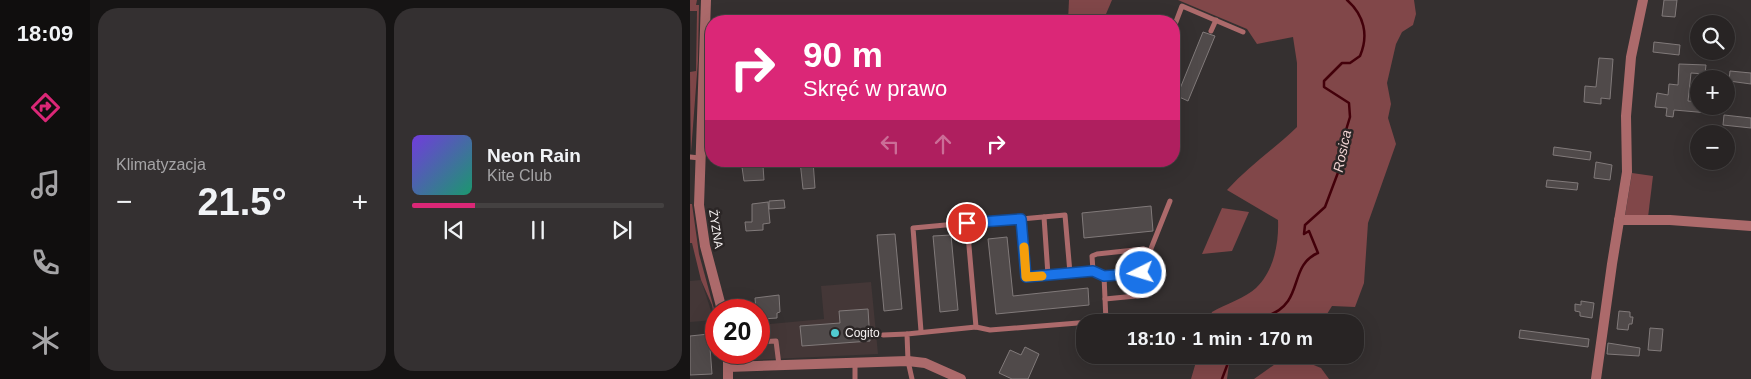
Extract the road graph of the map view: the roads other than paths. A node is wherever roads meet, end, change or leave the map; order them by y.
1 (706, 0) edge
2 (1642, 0) edge
3 (706, 15) edge
4 (1179, 15) edge
5 (1216, 20) junction
6 (1211, 31) dead end
7 (1242, 32) dead end
8 (705, 107) edge
9 (695, 157) edge
10 (1170, 201) dead end
11 (1044, 217) junction
12 (1021, 219) junction
13 (1619, 220) junction
14 (967, 223) junction
15 (1751, 226) edge
16 (1150, 251) junction
17 (1093, 271) junction
18 (1070, 273) junction
19 (1048, 275) junction
20 (1104, 276) junction
21 (1146, 295) dead end
22 (719, 299) edge
23 (1105, 299) junction
24 (1106, 314) edge
25 (1076, 323) edge
26 (976, 327) junction
27 (921, 331) junction
28 (907, 334) junction
29 (883, 335) dead end
30 (770, 341) edge
31 (908, 361) junction
32 (855, 363) junction
33 (779, 365) junction
34 (728, 367) joint
35 (728, 379) edge
36 (855, 379) edge
37 (912, 379) edge
38 (961, 379) edge
39 (1596, 379) edge

1 - 3 street, ŻYZNA
2 - 13 street
4 - 5 lane
5 - 6 lane
5 - 7 lane
8 - 9 street, ŻYZNA
9 - 22 street, ŻYZNA
10 - 16 lane
11 - 12 lane
11 - 18 lane
11 - 19 lane
12 - 14 lane
12 - 19 lane
13 - 15 street
13 - 39 street
14 - 26 lane
14 - 27 lane
16 - 17 lane
16 - 20 lane
17 - 18 lane
17 - 20 lane
18 - 19 lane
20 - 23 lane
21 - 23 lane
23 - 24 lane
25 - 26 lane
26 - 27 lane
27 - 28 lane
28 - 29 lane
28 - 31 lane
30 - 33 lane
31 - 32 street
31 - 37 lane
31 - 38 street
32 - 33 street
32 - 36 lane
33 - 34 street
34 - 35 street

